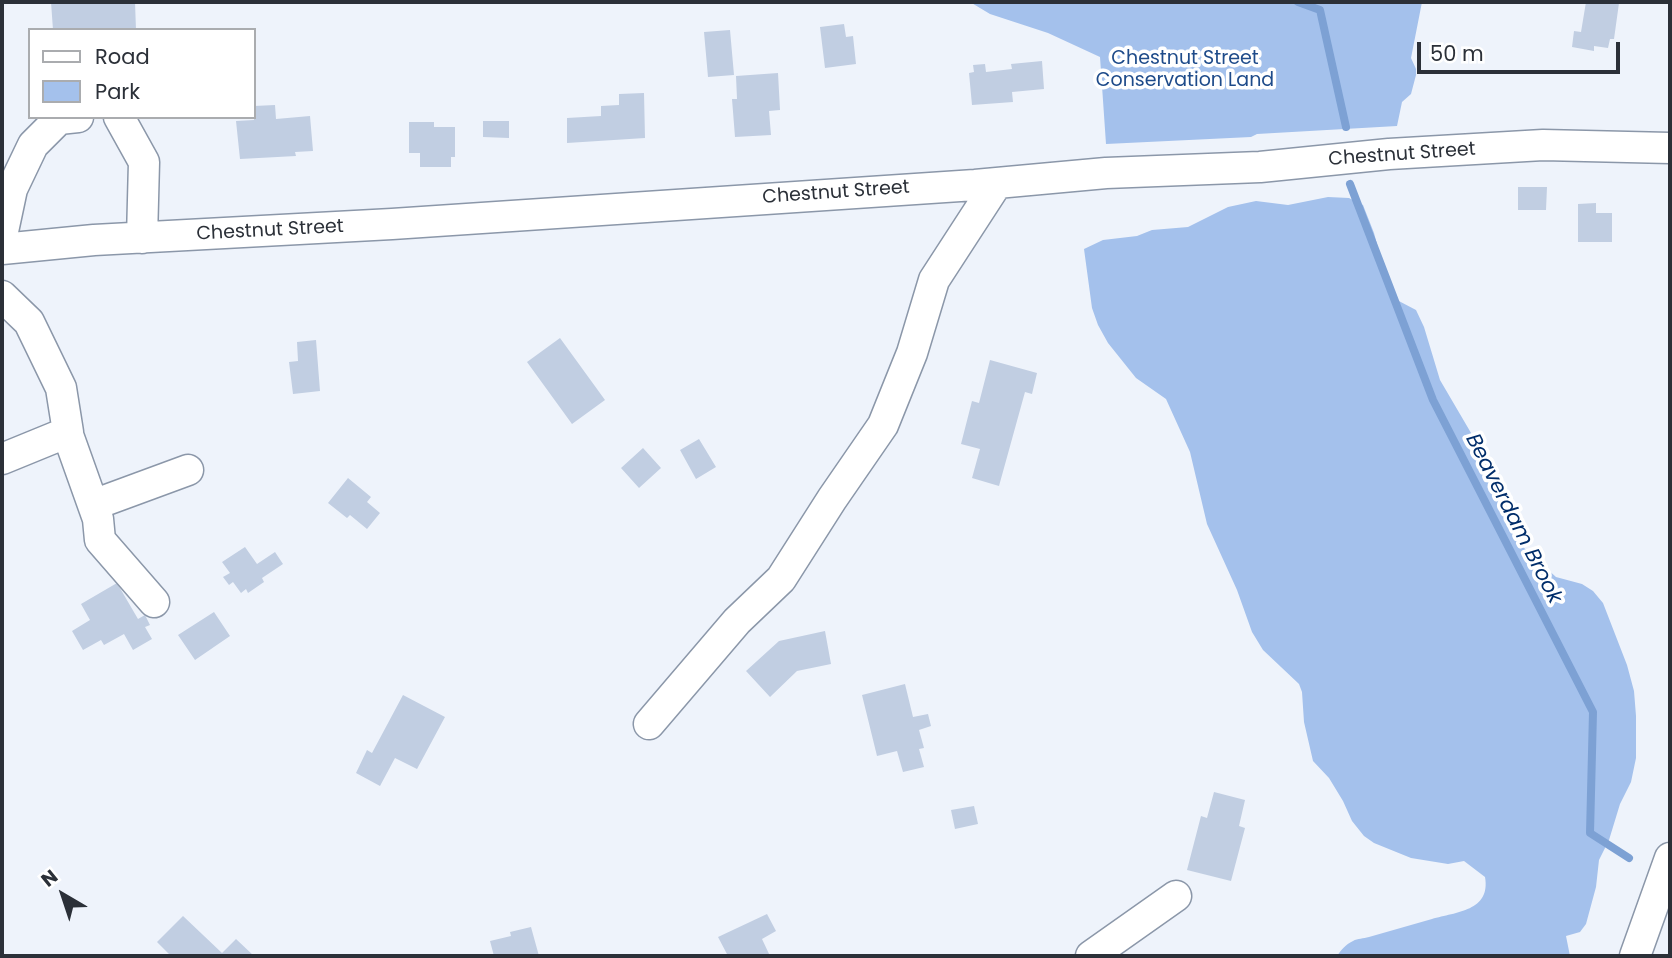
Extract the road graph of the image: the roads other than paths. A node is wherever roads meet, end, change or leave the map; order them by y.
1 (59, 119) edge
2 (120, 119) edge
3 (1670, 148) edge
4 (998, 183) junction
5 (2, 236) edge
6 (142, 238) junction
7 (2, 248) edge
8 (2, 296) edge
9 (67, 432) junction
10 (2, 460) edge
11 (188, 470) dead end
12 (93, 505) junction
13 (154, 602) dead end
14 (649, 724) dead end
15 (1670, 858) edge
16 (1176, 896) dead end
17 (1091, 956) edge
18 (1635, 956) edge

1 - 5 street
2 - 6 street
3 - 4 street, Chestnut Street
4 - 6 street, Chestnut Street
4 - 14 street
6 - 7 street, Chestnut Street
8 - 9 street
9 - 10 street
9 - 12 street
11 - 12 street
12 - 13 street
15 - 18 street
16 - 17 street

